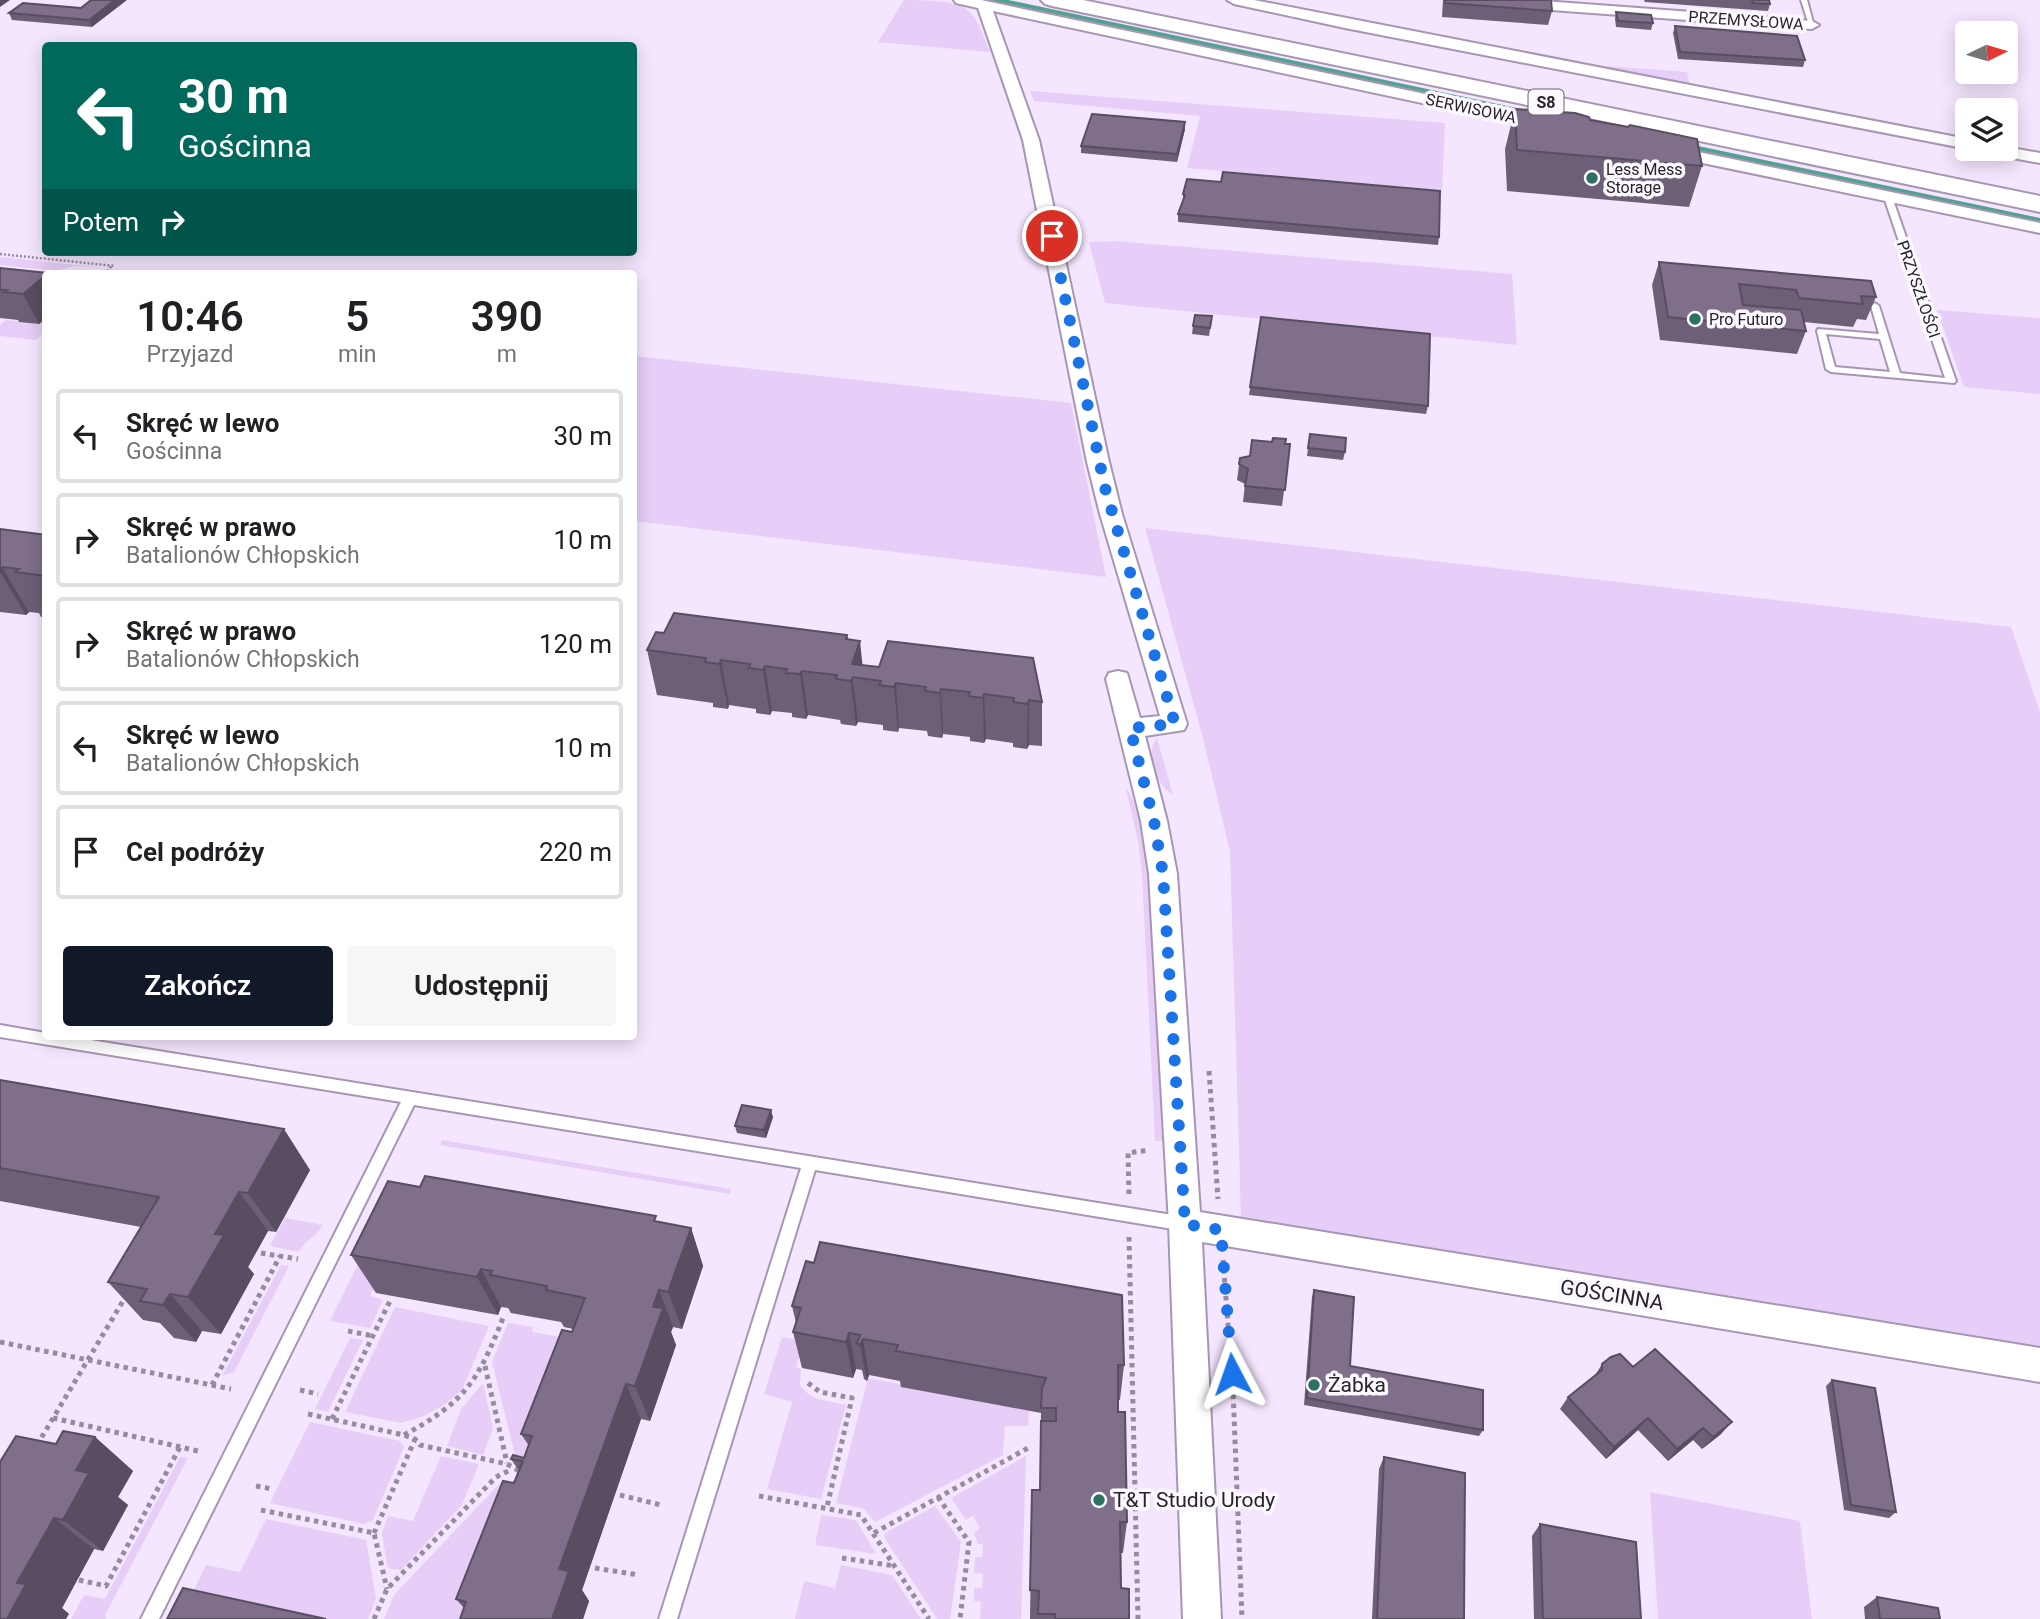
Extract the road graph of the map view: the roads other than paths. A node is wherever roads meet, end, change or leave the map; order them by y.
1 (961, 0) edge
2 (1052, 0) edge
3 (1140, 0) edge
4 (1471, 0) edge
5 (1804, 0) edge
6 (1242, 1) edge
7 (984, 5) junction
8 (1812, 25) joint
9 (1565, 128) edge
10 (1955, 142) edge
11 (1646, 146) edge
12 (2018, 154) edge
13 (2040, 158) edge
14 (2040, 183) edge
15 (1888, 197) junction
16 (2040, 204) edge
17 (2040, 228) edge
18 (1875, 306) edge
19 (1884, 337) junction
20 (1896, 376) junction
21 (1118, 679) dead end
22 (1130, 728) junction
23 (0, 1031) edge
24 (42, 1038) edge
25 (55, 1040) edge
26 (410, 1098) junction
27 (810, 1163) junction
28 (1185, 1224) junction
29 (2040, 1365) edge
30 (150, 1619) edge
31 (668, 1619) edge
32 (1202, 1619) edge

1 - 7 street, SERWISOWA
2 - 16 highway, S8
3 - 14 highway, S8
4 - 8 street, PRZEMYSŁOWA
5 - 8 lane
6 - 10 street
7 - 9 street, SERWISOWA
7 - 22 street
11 - 15 street
12 - 13 street
15 - 17 street
15 - 20 lane, PRZYSZŁOŚCI
18 - 19 lane
19 - 20 lane
19 - 20 lane
21 - 22 street
22 - 28 street
23 - 24 lane
25 - 26 lane
26 - 27 lane
26 - 30 lane
27 - 28 lane
27 - 31 lane
28 - 29 street, GOŚCINNA
28 - 32 street

